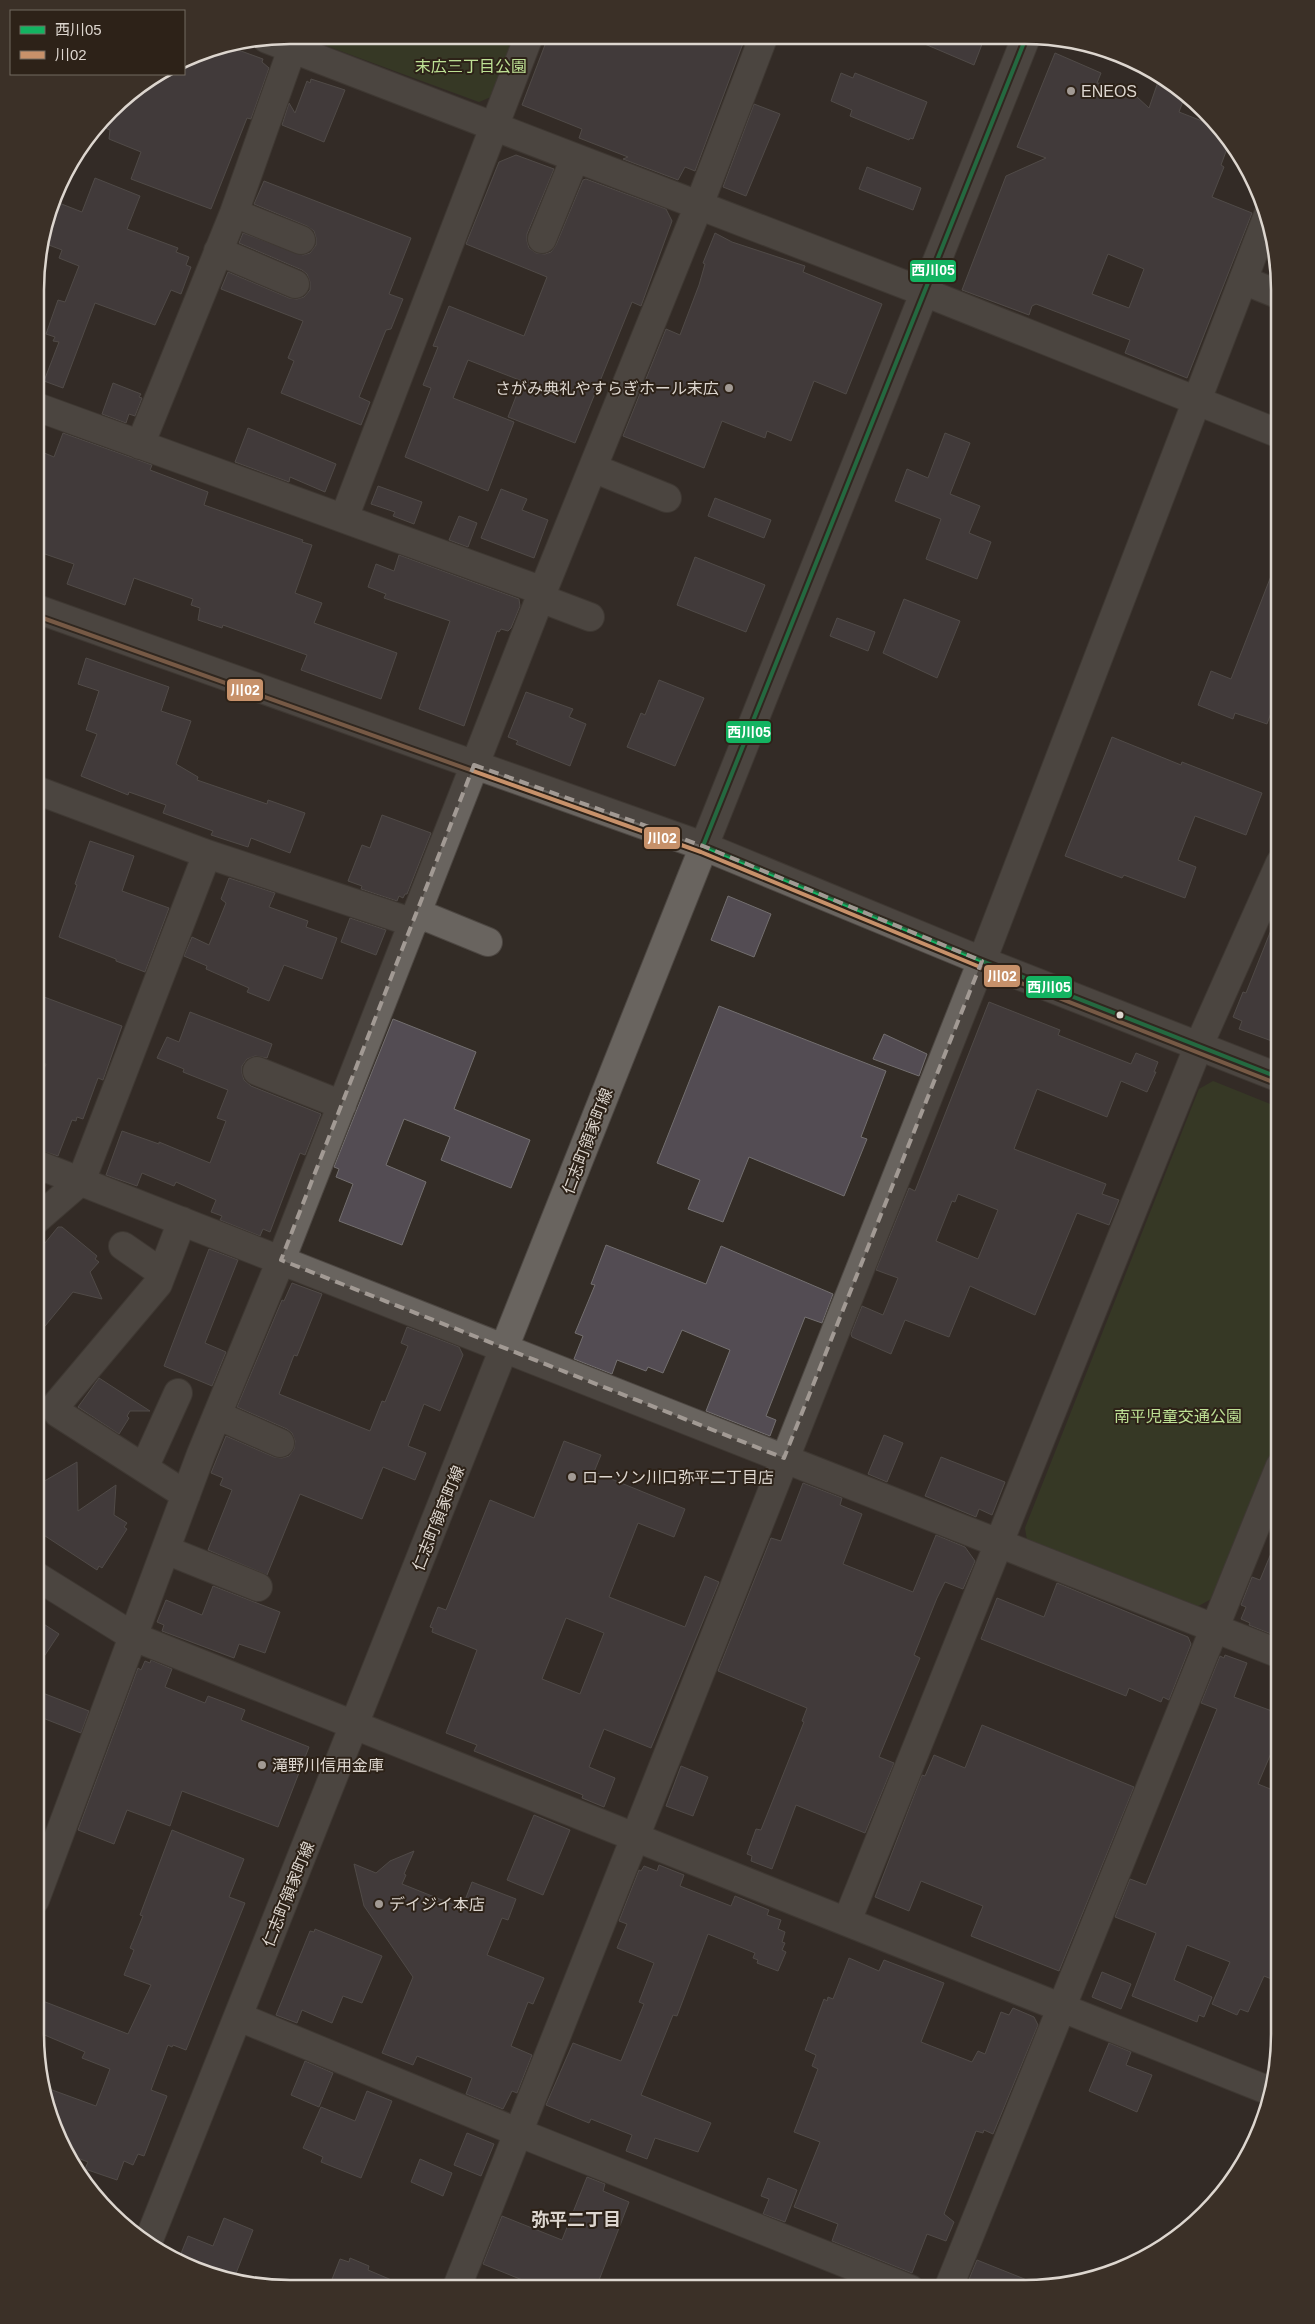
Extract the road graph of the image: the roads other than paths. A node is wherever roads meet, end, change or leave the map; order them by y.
1 (284, 44) edge
2 (292, 44) edge
3 (526, 44) edge
4 (761, 44) edge
5 (1023, 44) edge
6 (493, 127) junction
7 (574, 158) junction
8 (699, 205) junction
9 (234, 213) junction
10 (1263, 227) edge
11 (542, 239) dead end
12 (301, 240) dead end
13 (218, 251) junction
14 (1243, 280) junction
15 (295, 284) dead end
16 (1271, 291) edge
17 (924, 292) junction
18 (1198, 401) junction
19 (44, 410) edge
20 (1271, 430) edge
21 (140, 445) junction
22 (593, 468) junction
23 (667, 498) dead end
24 (344, 518) junction
25 (542, 595) junction
26 (44, 611) edge
27 (590, 617) dead end
28 (474, 765) junction
29 (44, 793) edge
30 (703, 846) junction
31 (207, 854) junction
32 (1271, 882) edge
33 (415, 918) junction
34 (488, 942) dead end
35 (982, 961) junction
36 (1199, 1045) junction
37 (256, 1071) dead end
38 (1271, 1074) edge
39 (342, 1105) junction
40 (44, 1167) edge
41 (81, 1181) junction
42 (44, 1213) edge
43 (182, 1221) junction
44 (123, 1246) dead end
45 (281, 1260) junction
46 (162, 1273) junction
47 (504, 1350) junction
48 (178, 1393) dead end
49 (217, 1415) junction
50 (280, 1443) dead end
51 (784, 1458) junction
52 (144, 1468) junction
53 (1271, 1488) edge
54 (186, 1495) junction
55 (998, 1544) junction
56 (166, 1550) junction
57 (44, 1581) edge
58 (258, 1587) dead end
59 (1214, 1629) junction
60 (134, 1637) junction
61 (1271, 1651) edge
62 (355, 1726) junction
63 (636, 1838) junction
64 (44, 1876) edge
65 (847, 1921) junction
66 (1061, 2005) junction
67 (239, 2016) junction
68 (1265, 2089) edge
69 (517, 2132) junction
70 (150, 2237) edge
71 (460, 2280) edge
72 (887, 2280) edge
73 (952, 2280) edge

1 - 9 street
2 - 6 street
3 - 6 street
4 - 8 street
5 - 17 street, 仁志町領家町線
6 - 7 street
6 - 24 street
7 - 8 street
7 - 11 street
8 - 17 street
8 - 22 street
9 - 12 street
9 - 13 street
10 - 14 street
13 - 15 street
13 - 21 street
14 - 16 street
14 - 18 street
17 - 18 street
17 - 30 street, 仁志町領家町線
18 - 20 street
18 - 35 street
19 - 21 street
21 - 24 street
22 - 23 street
22 - 25 street
24 - 25 street
25 - 27 street
25 - 28 street
26 - 28 street
28 - 30 street
28 - 33 street
29 - 31 street
30 - 35 street
30 - 47 street, 仁志町領家町線
31 - 33 street
31 - 41 street
32 - 36 street
33 - 34 street
33 - 39 street
35 - 36 street
35 - 51 street
36 - 38 street
36 - 55 street
37 - 39 street
39 - 45 street
40 - 41 street
41 - 42 street
41 - 43 street
43 - 45 street
43 - 46 street
44 - 46 street
45 - 47 street
45 - 49 street
46 - 52 street
47 - 51 street
47 - 62 street, 仁志町領家町線
48 - 52 street
49 - 50 street
49 - 54 street
51 - 55 street
51 - 63 street
52 - 54 street
53 - 59 street
54 - 56 street
55 - 59 street
55 - 65 street
56 - 58 street
56 - 60 street
57 - 60 street
59 - 61 street
59 - 66 street
60 - 62 street
60 - 64 street
62 - 63 street
62 - 67 street, 仁志町領家町線
63 - 65 street
63 - 69 street
65 - 66 street
66 - 68 street
66 - 73 street
67 - 69 street
67 - 70 street, 仁志町領家町線
69 - 71 street
69 - 72 street

